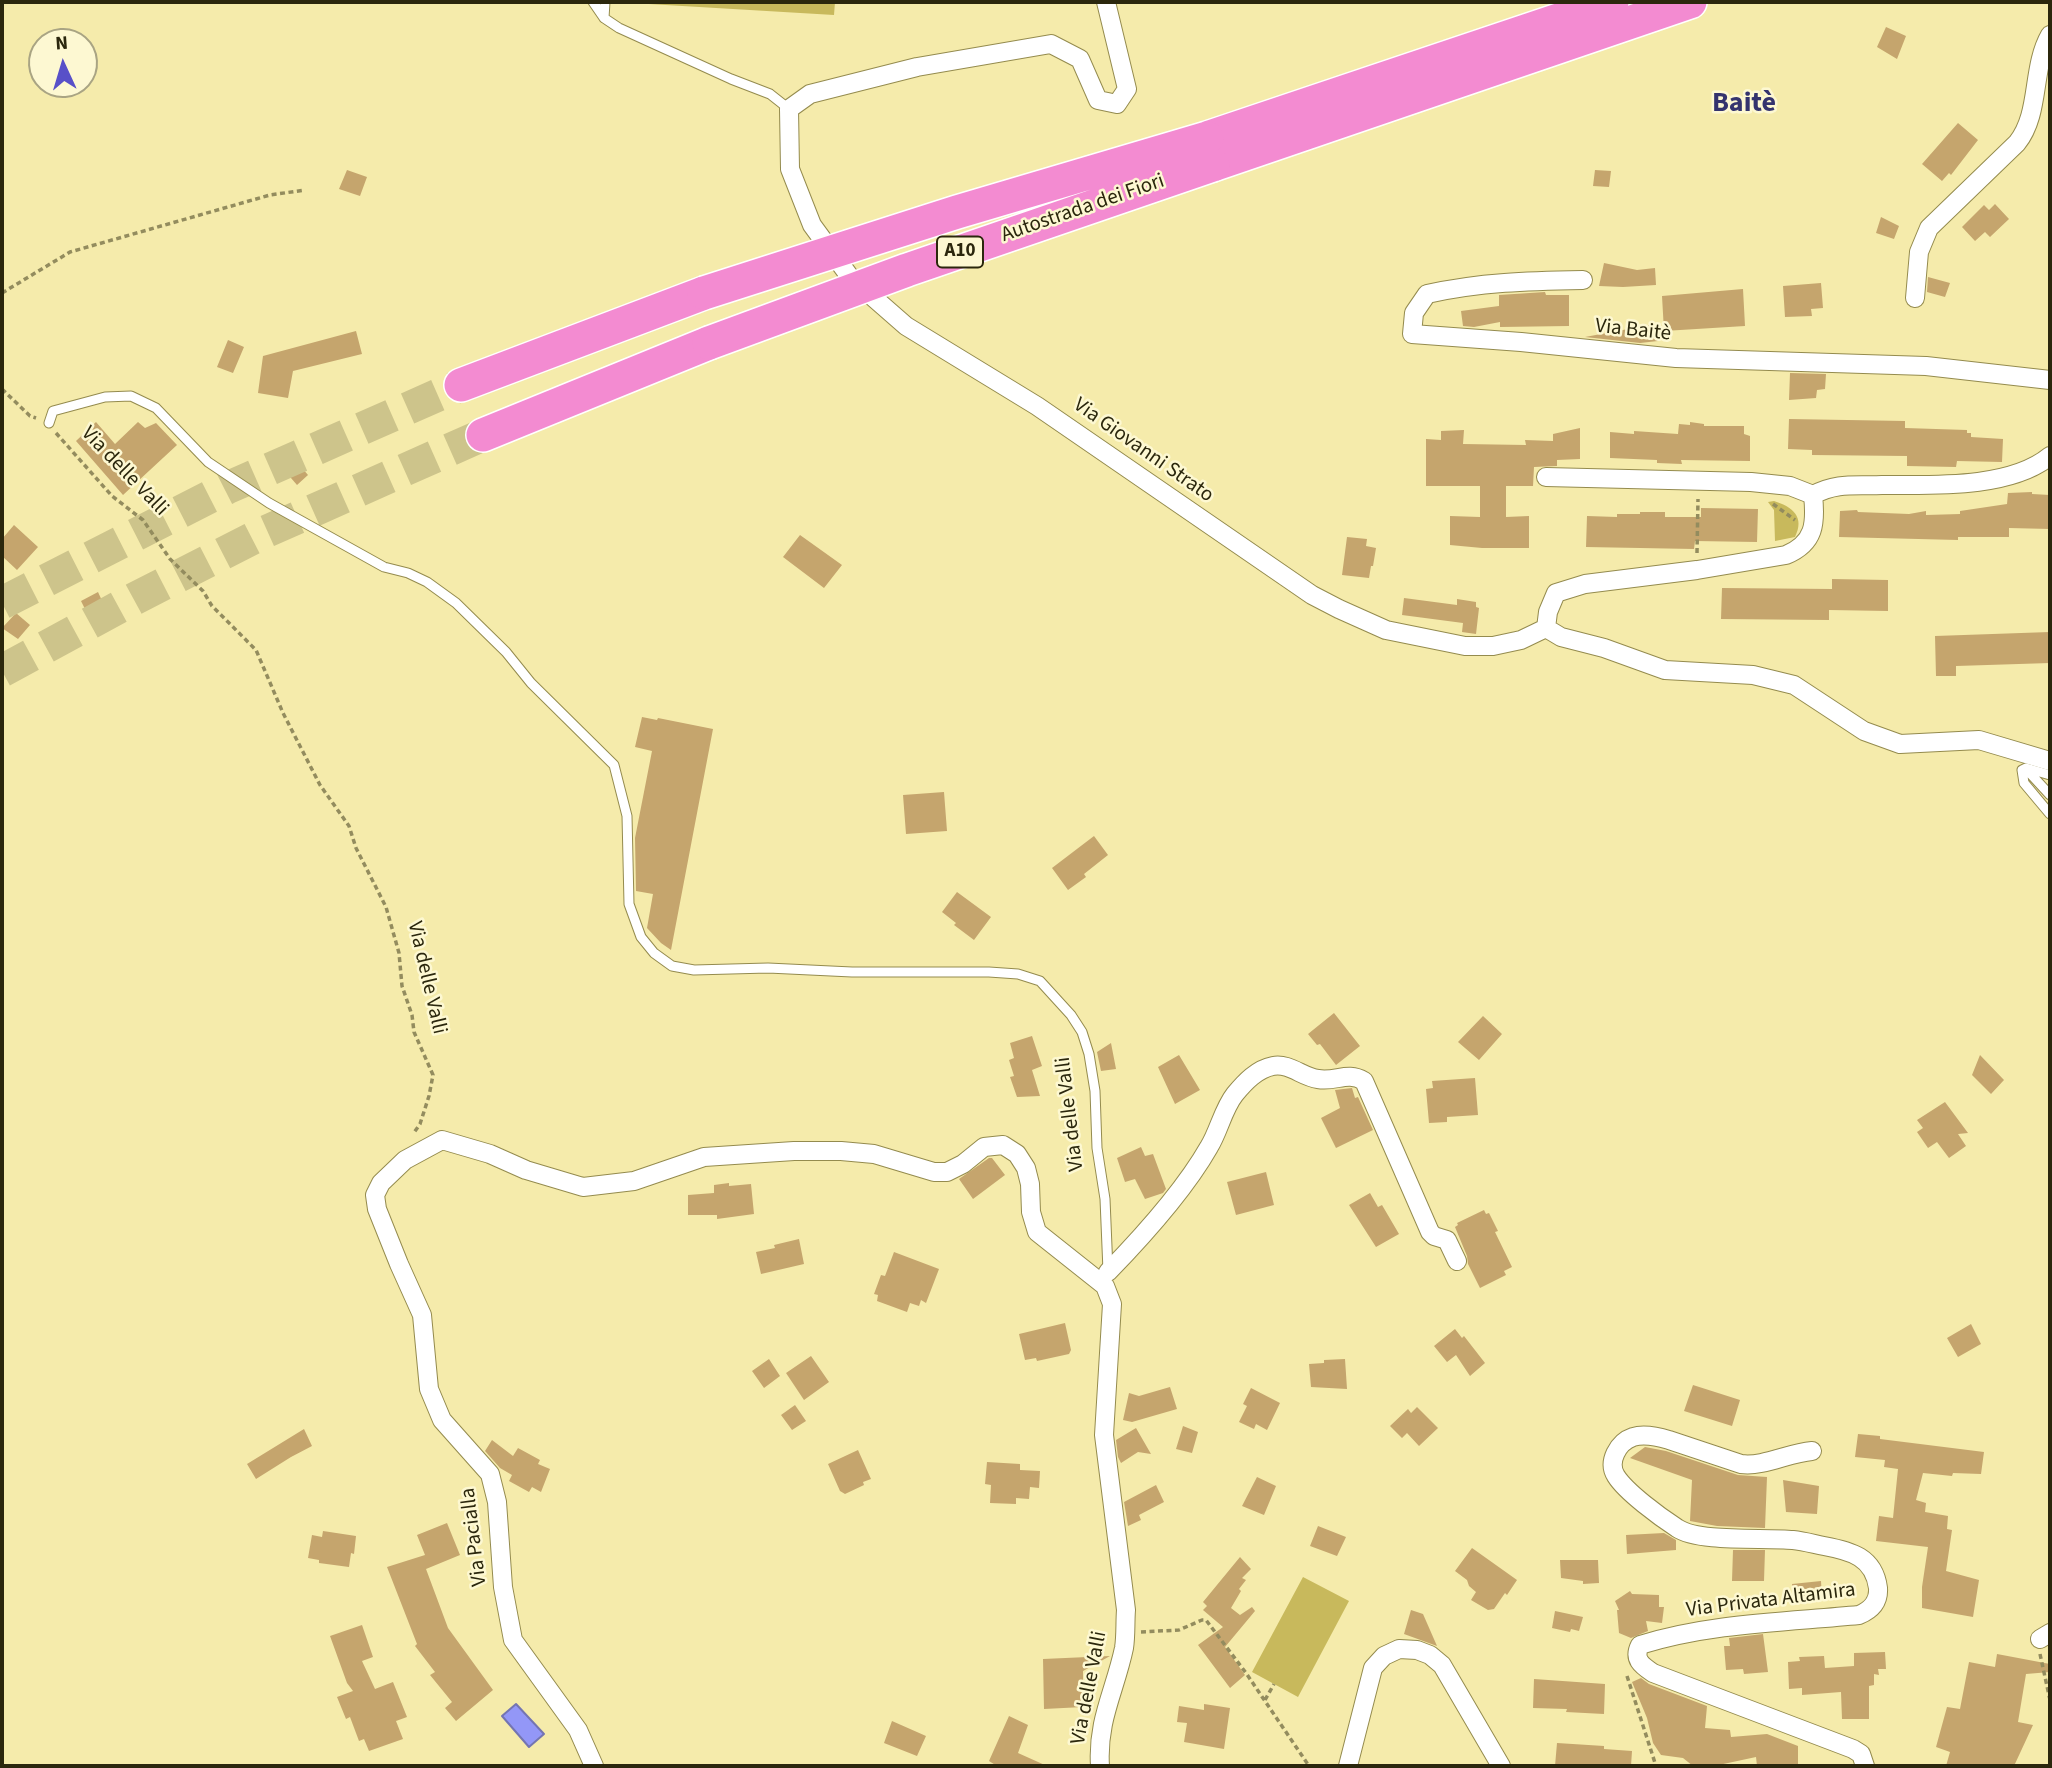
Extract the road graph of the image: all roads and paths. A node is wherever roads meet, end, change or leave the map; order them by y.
1 (593, 2) edge
2 (605, 2) edge
3 (1106, 2) edge
4 (1612, 2) edge
5 (1690, 2) edge
6 (604, 18) junction
7 (2050, 35) edge
8 (789, 109) junction
9 (1210, 151) junction
10 (305, 190) dead end
11 (1583, 279) dead end
12 (2, 293) edge
13 (1915, 298) dead end
14 (2050, 380) edge
15 (461, 385) tunnel mouth
16 (2, 389) edge
17 (49, 423) junction
18 (483, 435) tunnel mouth
19 (2050, 456) edge
20 (1546, 477) dead end
21 (1813, 495) junction
22 (1698, 499) dead end
23 (1767, 499) dead end
24 (1814, 523) junction
25 (1698, 548) dead end
26 (1546, 628) junction
27 (2050, 761) edge
28 (2026, 768) junction
29 (2050, 775) edge
30 (2050, 795) edge
31 (2050, 814) edge
32 (407, 1143) dead end
33 (1457, 1261) dead end
34 (1107, 1279) junction
35 (1812, 1451) dead end
36 (1125, 1631) junction
37 (2045, 1636) edge
38 (1637, 1651) junction
39 (1274, 1684) dead end
40 (1265, 1700) junction
41 (2050, 1700) edge
42 (594, 1766) edge
43 (1100, 1766) edge
44 (1309, 1766) edge
45 (1348, 1766) edge
46 (1501, 1766) edge
47 (1656, 1766) edge
48 (1865, 1766) edge

1 - 6 lane
2 - 6 lane
3 - 8 street
4 - 9 highway, Autostrada dei Fiori / A10
5 - 9 highway, Autostrada dei Fiori / A10
6 - 8 lane
7 - 13 street
8 - 26 street, Via Giovanni Strato
9 - 15 highway, Autostrada dei Fiori / A10, bridge
9 - 18 highway, Autostrada dei Fiori / A10, bridge
10 - 12 path
11 - 14 street, Via Baitè
16 - 17 path
17 - 32 path, Via delle Valli
17 - 34 lane, Via delle Valli
19 - 21 street
20 - 21 street
21 - 24 street
22 - 25 path
23 - 24 path
24 - 26 street
26 - 27 street
28 - 29 lane
28 - 30 lane
28 - 31 lane
33 - 34 street
34 - 36 street, Via delle Valli
34 - 42 street, Via Pacialla
35 - 38 street, Via Privata Altamira
36 - 40 path
36 - 43 street, Via delle Valli
37 - 41 path
38 - 47 path
38 - 48 street
39 - 40 path
40 - 44 path
45 - 46 street

